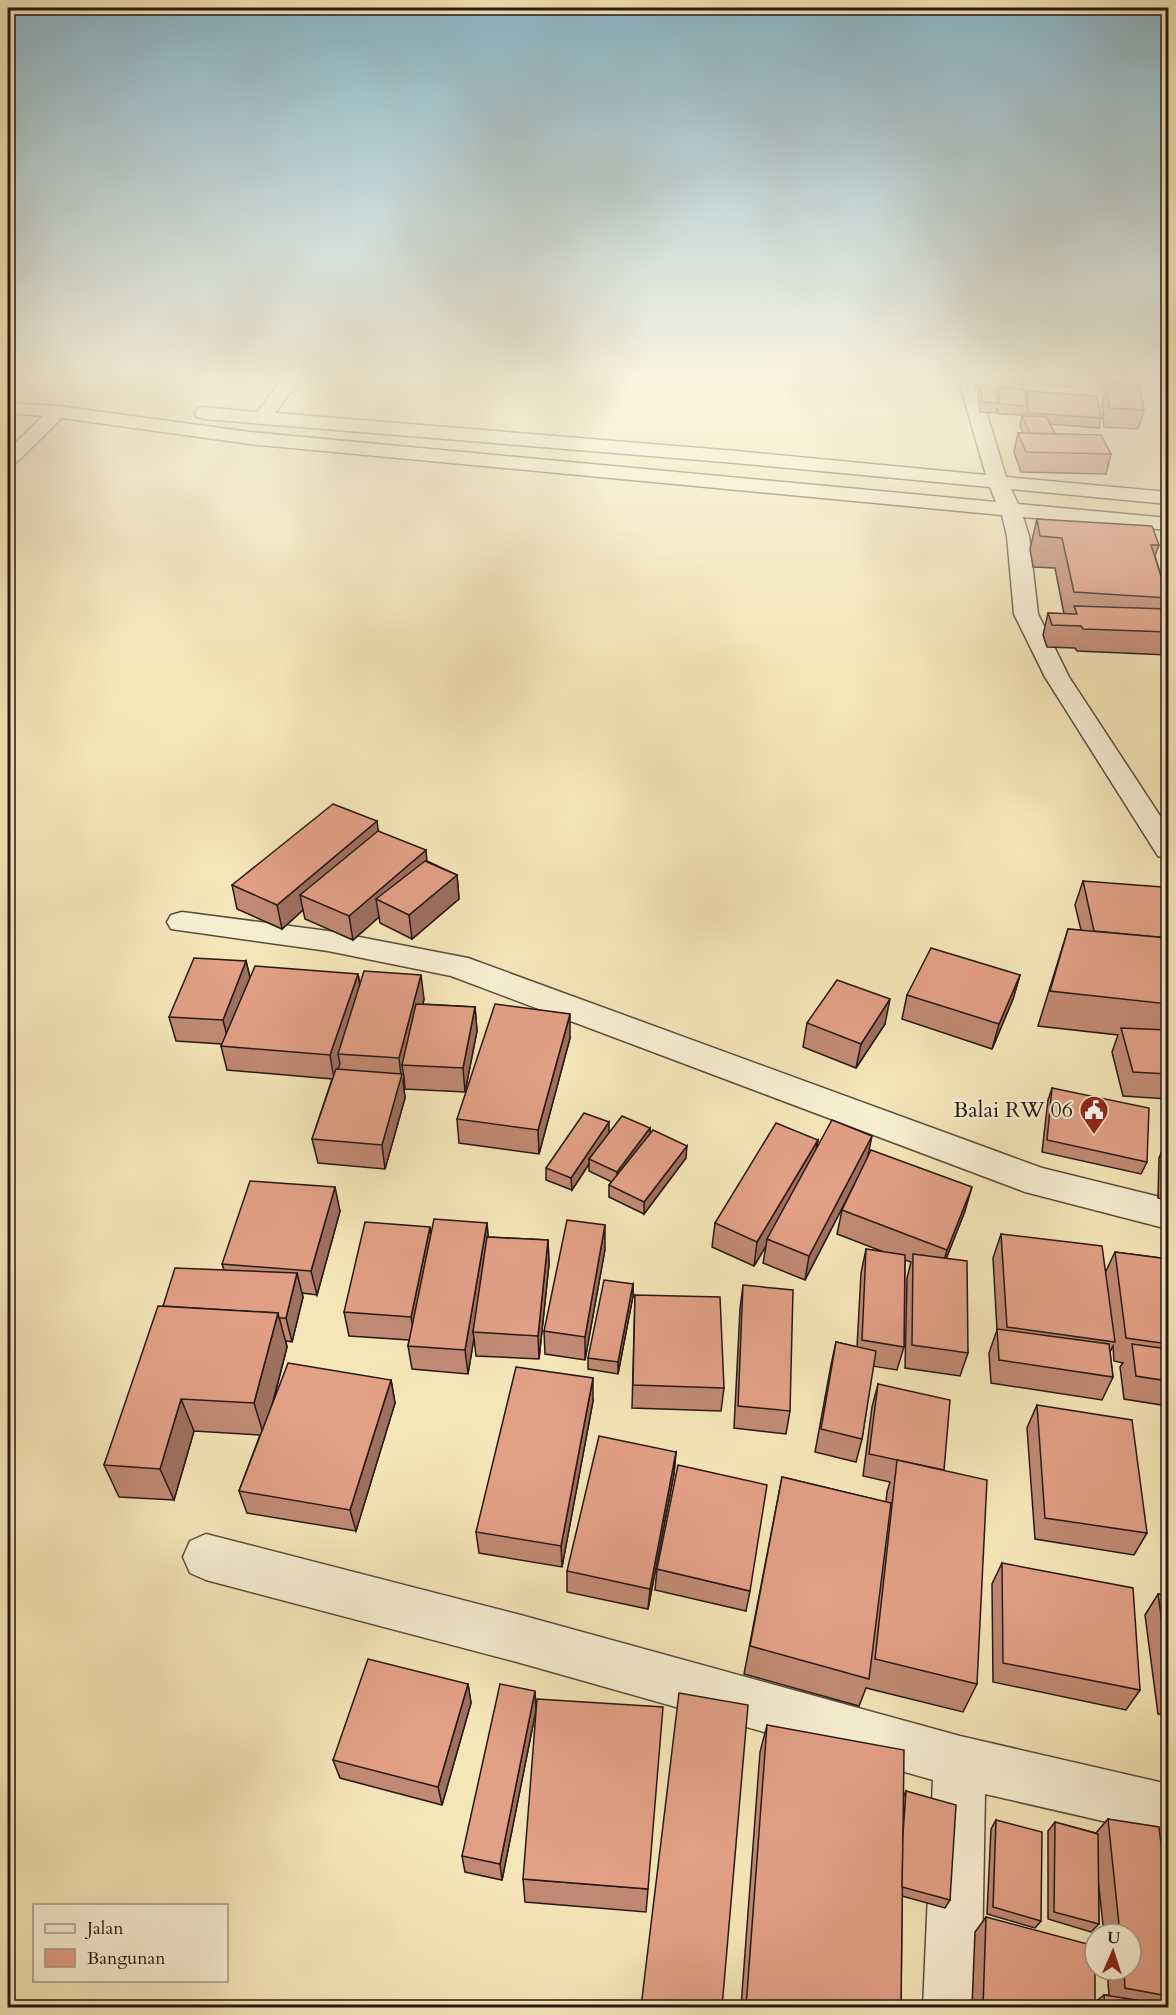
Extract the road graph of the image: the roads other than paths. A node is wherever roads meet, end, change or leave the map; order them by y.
1 (654, 475) edge
2 (911, 475) edge
3 (997, 475) edge
4 (999, 483) junction
5 (1168, 498) edge
6 (1011, 511) junction
7 (1168, 524) edge
8 (1168, 850) edge
9 (182, 922) dead end
10 (1168, 1214) edge
11 (206, 1557) dead end
12 (960, 1762) junction
13 (1168, 1810) edge
14 (952, 2007) edge

1 - 6 street
2 - 4 street
3 - 4 street
4 - 5 street
4 - 6 street
6 - 7 street
6 - 8 street
9 - 10 street
11 - 12 street
12 - 13 street
12 - 14 street

